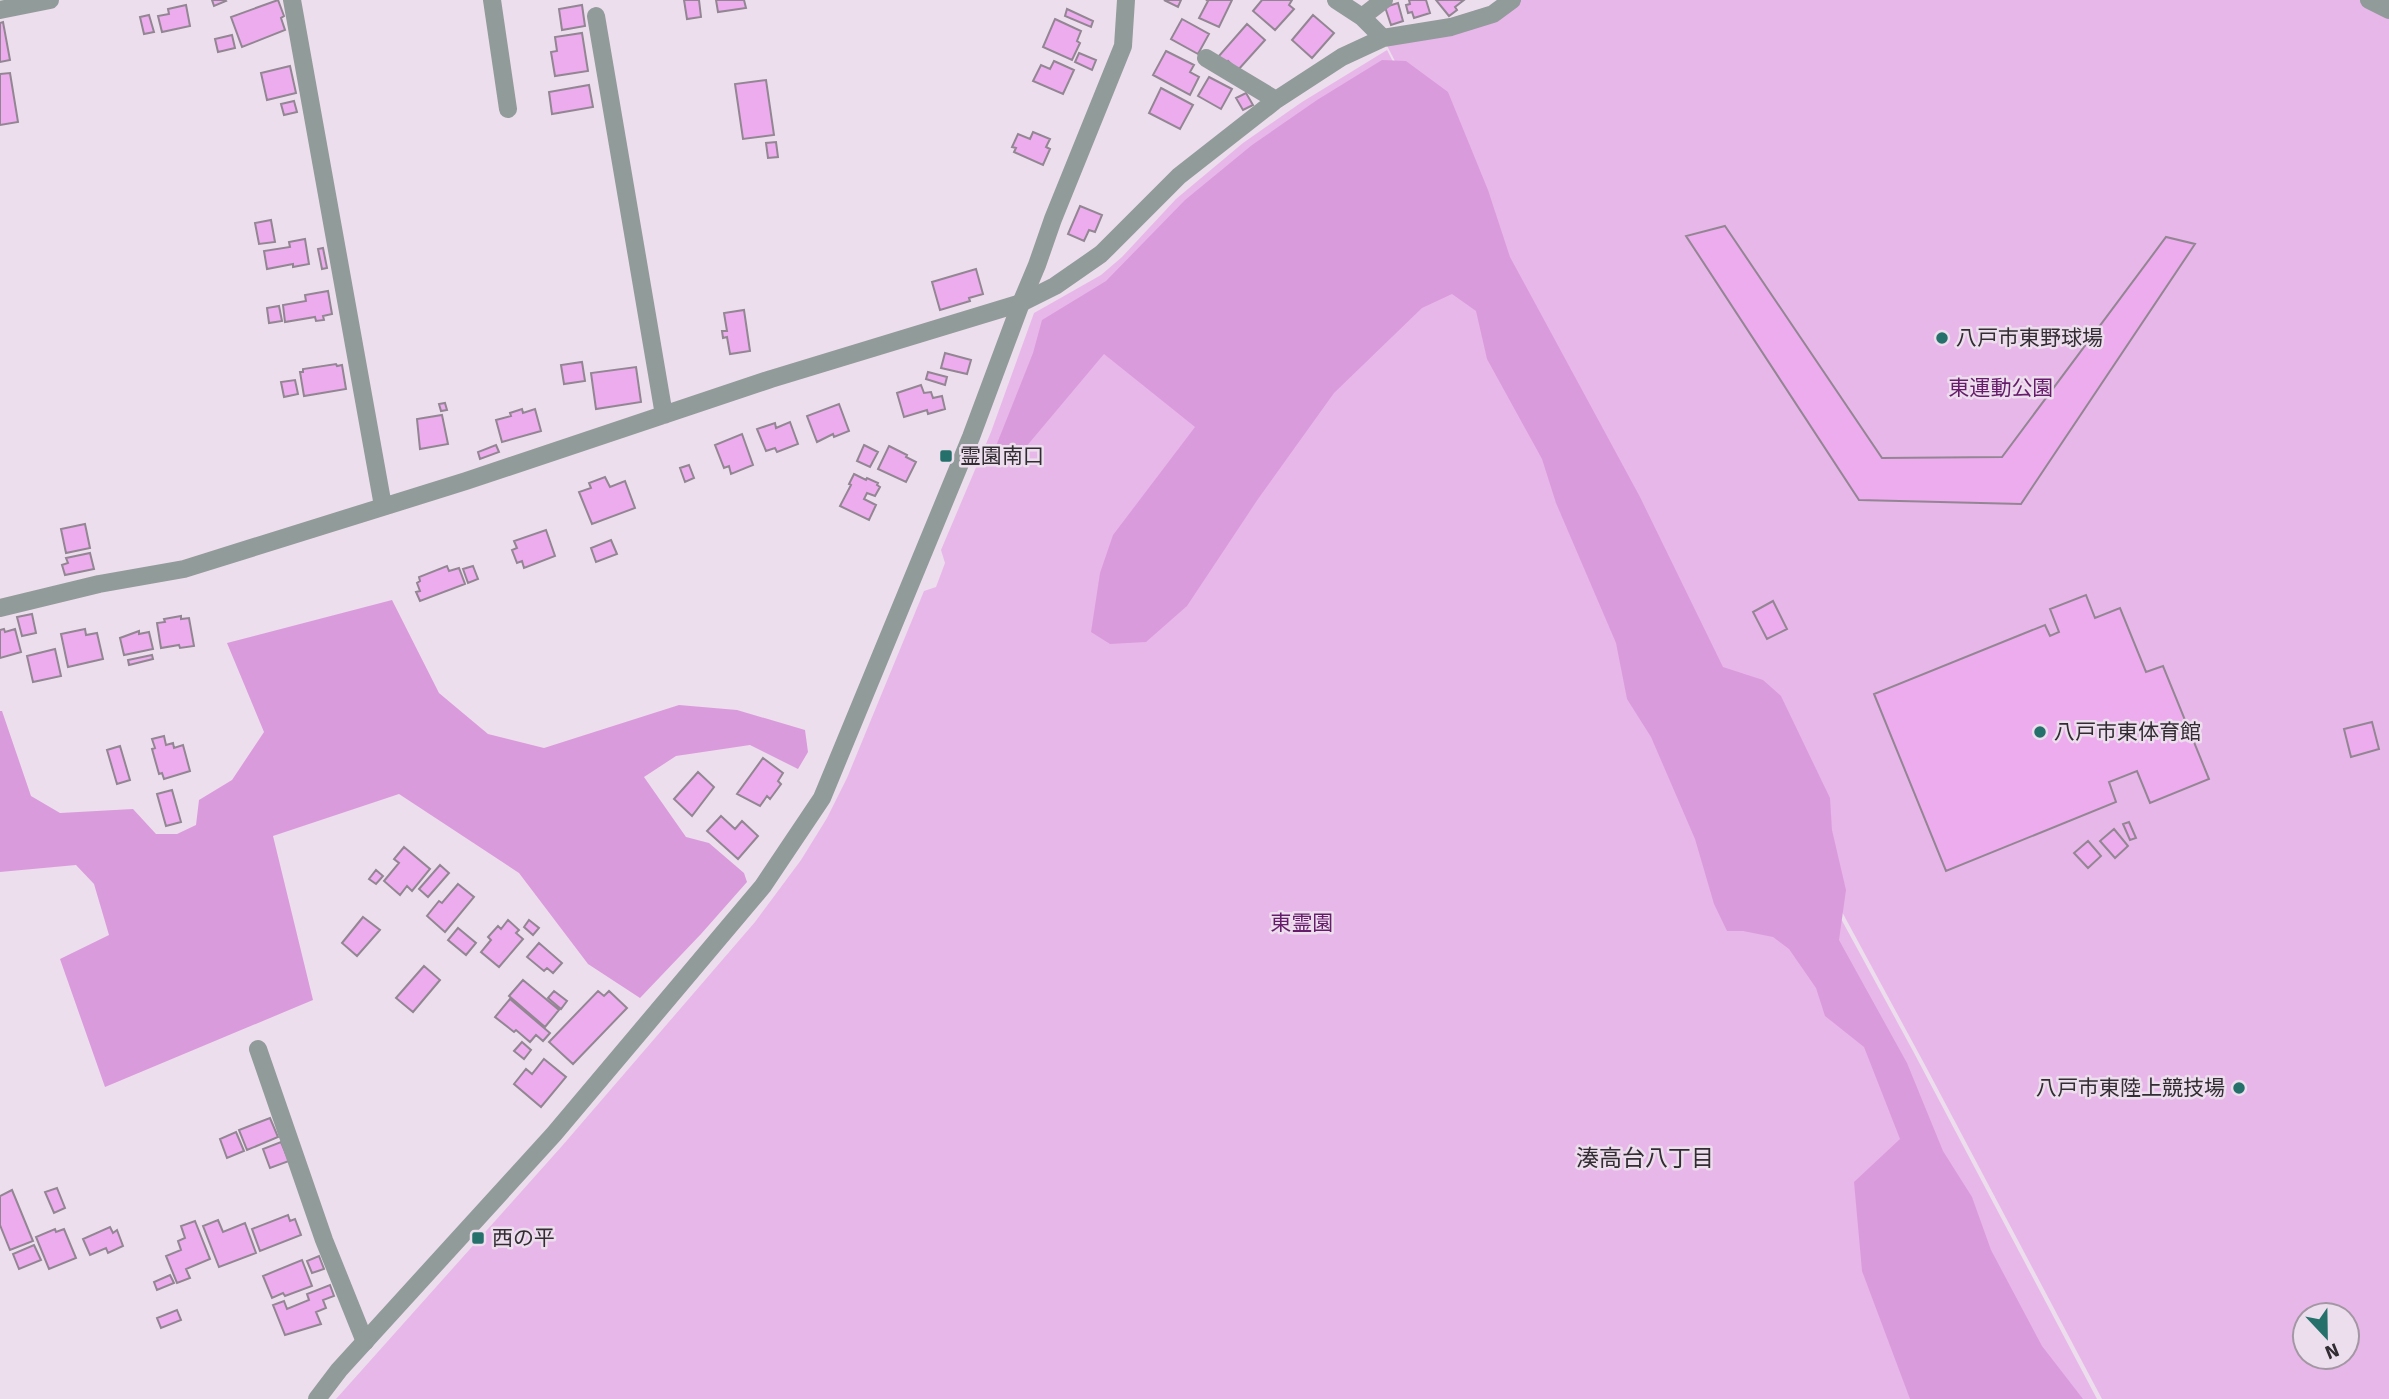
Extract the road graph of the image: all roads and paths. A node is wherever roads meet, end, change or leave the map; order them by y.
1 (50, 0) edge
2 (292, 0) edge
3 (492, 0) edge
4 (1126, 0) edge
5 (1336, 0) edge
6 (1384, 0) edge
7 (1512, 0) edge
8 (2370, 0) edge
9 (0, 10) edge
10 (2389, 10) edge
11 (596, 16) dead end
12 (1362, 17) junction
13 (1383, 38) junction
14 (1206, 58) dead end
15 (1276, 100) junction
16 (508, 109) dead end
17 (1021, 303) junction
18 (664, 415) junction
19 (383, 506) junction
20 (0, 608) edge
21 (258, 1049) dead end
22 (365, 1342) junction
23 (317, 1399) edge

1 - 9 street
2 - 19 street
3 - 16 street
4 - 17 street
5 - 12 street
6 - 12 street
7 - 13 street
8 - 10 street
11 - 18 street
12 - 13 street
13 - 15 street
14 - 15 street
15 - 17 street
17 - 18 street
17 - 22 street
18 - 19 street
19 - 20 street
21 - 22 street
22 - 23 street

